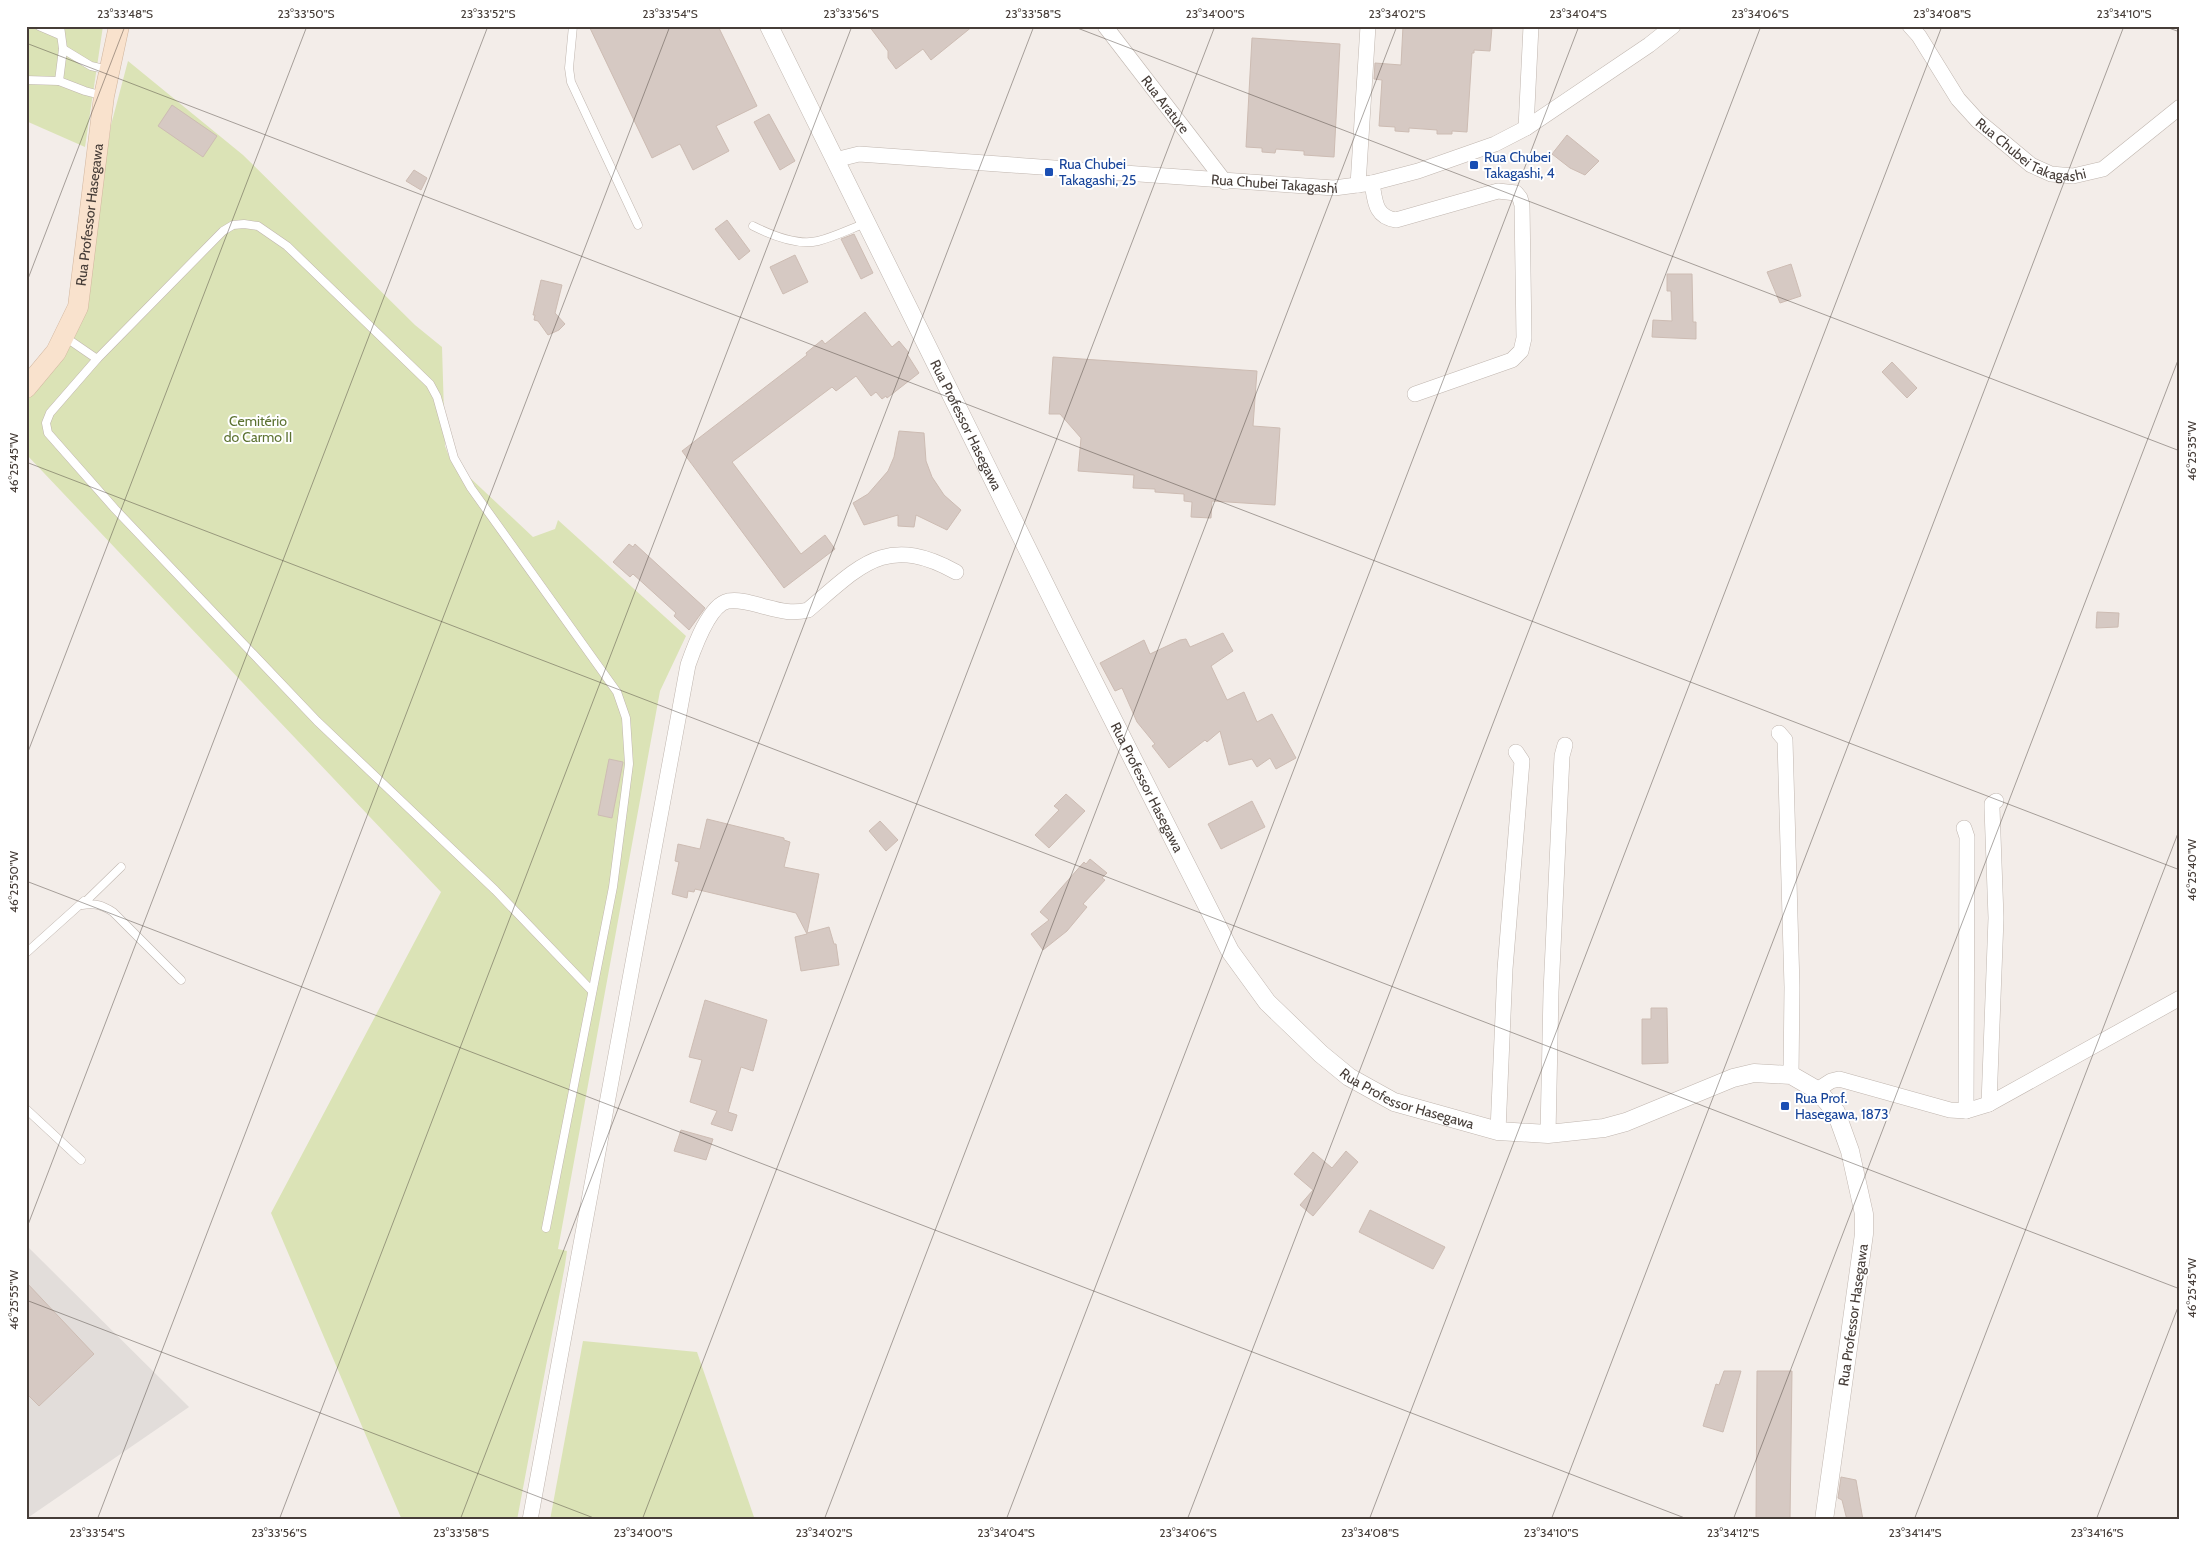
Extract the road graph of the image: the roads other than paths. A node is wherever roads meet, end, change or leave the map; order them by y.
1 (39, 26) edge
2 (119, 26) edge
3 (572, 26) edge
4 (769, 26) edge
5 (1105, 26) edge
6 (1368, 26) edge
7 (1531, 26) edge
8 (1673, 26) edge
9 (1910, 26) edge
10 (60, 31) edge
11 (63, 49) junction
12 (109, 70) junction
13 (26, 80) edge
14 (59, 81) junction
15 (104, 96) junction
16 (2180, 107) edge
17 (1526, 128) junction
18 (835, 160) junction
19 (1225, 182) junction
20 (1365, 184) junction
21 (866, 222) junction
22 (638, 224) dead end
23 (753, 226) dead end
24 (65, 337) junction
25 (97, 359) junction
26 (26, 388) edge
27 (1415, 394) dead end
28 (956, 572) dead end
29 (1779, 733) dead end
30 (1565, 745) dead end
31 (1516, 752) dead end
32 (1996, 802) dead end
33 (1964, 828) dead end
34 (26, 953) edge
35 (181, 980) dead end
36 (592, 992) junction
37 (2180, 998) edge
38 (1791, 1076) junction
39 (1818, 1090) junction
40 (1989, 1104) junction
41 (26, 1109) edge
42 (1966, 1111) junction
43 (1498, 1131) junction
44 (1548, 1134) junction
45 (81, 1160) dead end
46 (546, 1228) dead end
47 (530, 1520) edge
48 (1824, 1520) edge

1 - 10 lane
2 - 12 main road, Rua Professor Hasegawa
3 - 22 lane
4 - 18 street, Rua Professor Hasegawa
5 - 19 street, Rua Arature
6 - 20 street
7 - 17 street
8 - 17 street, Rua Chubei Takagashi
9 - 16 street, Rua Chubei Takagashi
10 - 11 lane
11 - 12 lane
11 - 14 lane
12 - 15 main road, Rua Professor Hasegawa
13 - 14 lane
14 - 15 lane
15 - 24 main road, Rua Professor Hasegawa
17 - 20 street, Rua Chubei Takagashi
18 - 19 street, Rua Chubei Takagashi
18 - 21 street, Rua Professor Hasegawa
19 - 20 street, Rua Chubei Takagashi
20 - 27 street
21 - 23 lane
21 - 43 street, Rua Professor Hasegawa
24 - 25 lane
24 - 26 main road, Rua Professor Hasegawa
25 - 36 lane
25 - 36 lane
28 - 47 street
29 - 38 street
30 - 44 street
31 - 43 street
32 - 40 street
33 - 42 street
34 - 35 lane
36 - 46 lane
37 - 40 street
38 - 39 street, Rua Professor Hasegawa
38 - 44 street, Rua Professor Hasegawa
39 - 42 street
39 - 48 street, Rua Professor Hasegawa
40 - 42 street
41 - 45 lane
43 - 44 street, Rua Professor Hasegawa

